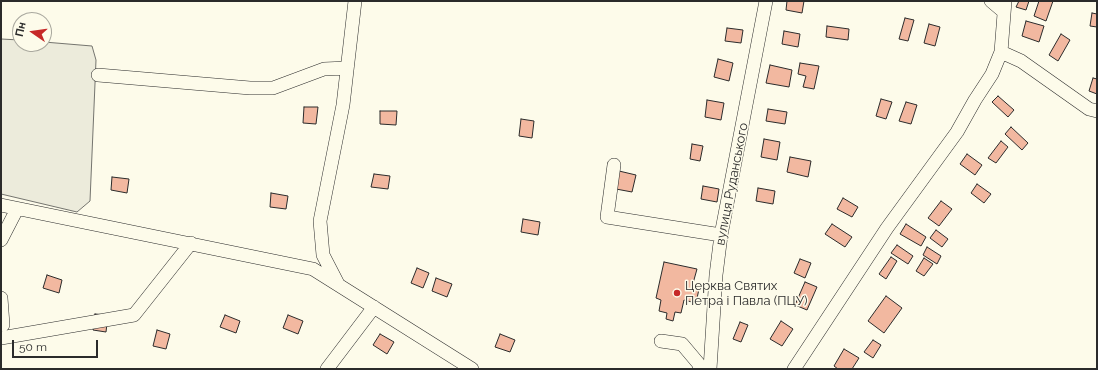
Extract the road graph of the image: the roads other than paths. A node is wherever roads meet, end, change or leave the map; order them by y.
1 (355, 1) edge
2 (766, 1) edge
3 (991, 1) edge
4 (1004, 6) edge
5 (1001, 52) junction
6 (347, 68) junction
7 (98, 75) dead end
8 (1097, 111) edge
9 (614, 166) dead end
10 (1, 205) edge
11 (17, 209) junction
12 (721, 236) junction
13 (1, 240) edge
14 (191, 243) junction
15 (338, 284) junction
16 (1, 298) edge
17 (374, 307) junction
18 (3, 324) dead end
19 (1, 338) edge
20 (661, 341) dead end
21 (326, 369) edge
22 (472, 369) edge
23 (701, 369) edge
24 (710, 369) edge
25 (794, 369) edge

1 - 6 street
2 - 12 street, вулиця Руданського
3 - 4 street
4 - 5 street
5 - 8 street
5 - 25 street
6 - 7 street
6 - 15 street
9 - 12 street
10 - 11 street
11 - 13 street
11 - 14 street
12 - 24 street, вулиця Руданського
14 - 15 street
14 - 19 street
15 - 17 street
16 - 18 street
17 - 21 street
17 - 22 street
20 - 23 street

